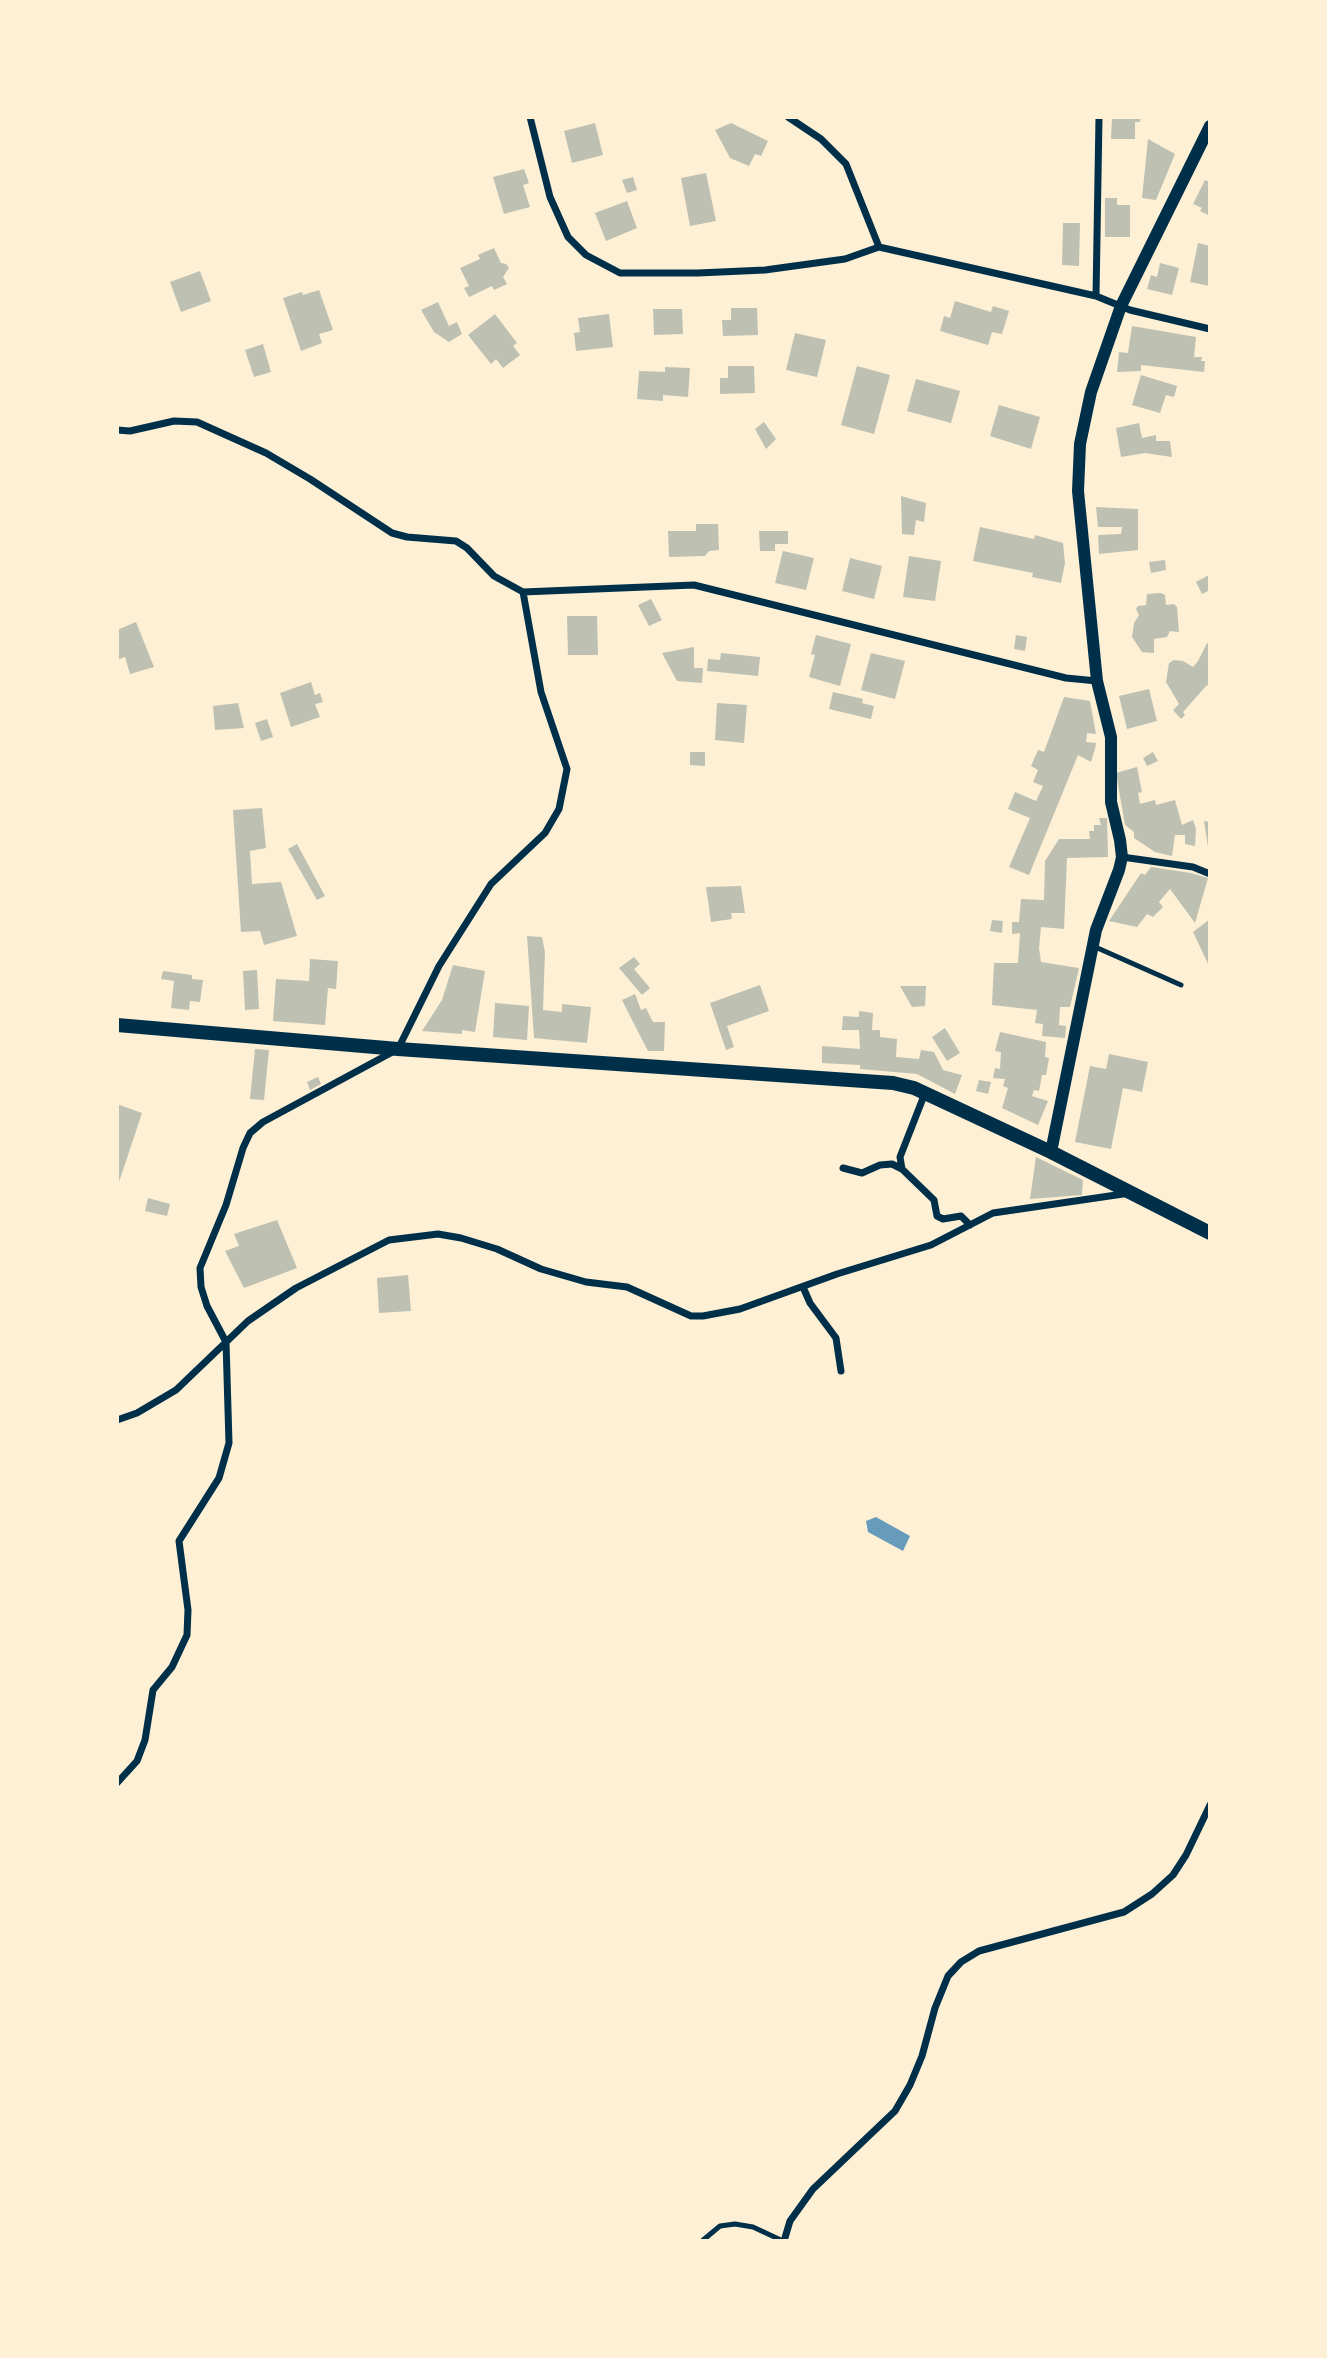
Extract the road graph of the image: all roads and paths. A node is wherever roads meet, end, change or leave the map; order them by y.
1 (530, 117) edge
2 (788, 117) edge
3 (1100, 117) edge
4 (1210, 126) edge
5 (879, 247) junction
6 (1096, 296) junction
7 (1121, 306) junction
8 (1210, 319) edge
9 (1207, 328) edge
10 (117, 430) edge
11 (523, 592) junction
12 (1097, 681) junction
13 (1122, 857) junction
14 (1210, 874) edge
15 (1093, 946) junction
16 (1181, 985) dead end
17 (117, 1025) edge
18 (398, 1049) junction
19 (925, 1093) junction
20 (1051, 1152) junction
21 (843, 1168) dead end
22 (902, 1169) junction
23 (1133, 1193) junction
24 (970, 1225) junction
25 (1210, 1233) edge
26 (803, 1287) junction
27 (226, 1342) junction
28 (841, 1371) dead end
29 (117, 1420) edge
30 (117, 1783) edge
31 (1210, 1805) edge
32 (702, 2241) edge
33 (784, 2241) edge

1 - 5 street
2 - 5 street
3 - 6 street
4 - 7 street
5 - 6 street
6 - 7 street
7 - 9 street
7 - 12 street
8 - 9 street
10 - 11 street
11 - 12 street
11 - 18 street
12 - 13 street
13 - 14 street
13 - 15 street
15 - 16 lane
15 - 20 street
17 - 18 main road
18 - 19 main road
18 - 27 street
19 - 20 main road
19 - 22 street
20 - 23 main road
21 - 22 street
22 - 24 street
23 - 24 street
23 - 25 main road
24 - 26 street
26 - 27 street
26 - 28 street
27 - 29 street
27 - 30 street
31 - 33 street
32 - 33 lane

